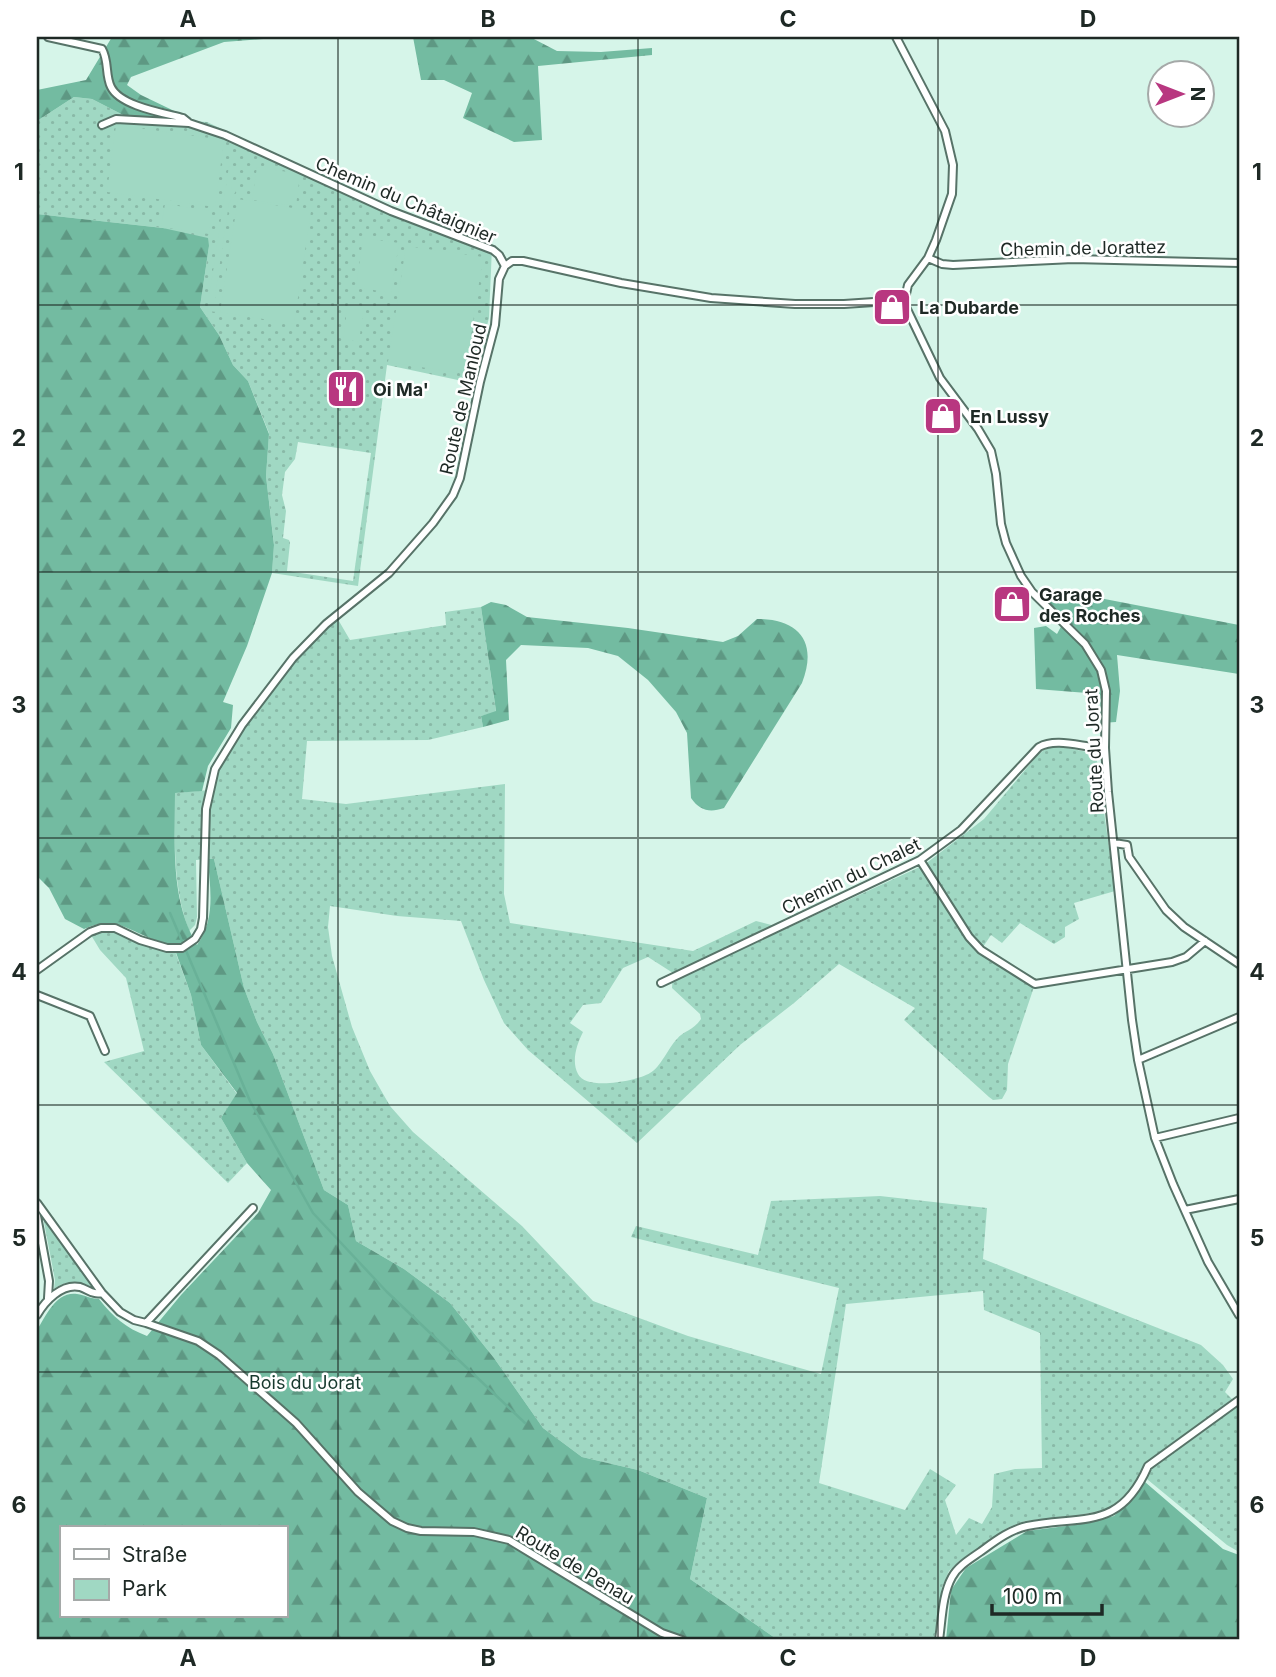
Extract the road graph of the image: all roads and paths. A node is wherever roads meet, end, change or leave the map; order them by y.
1 (48, 37) edge
2 (896, 37) edge
3 (189, 123) junction
4 (102, 125) dead end
5 (928, 258) junction
6 (1239, 263) edge
7 (505, 266) junction
8 (904, 300) junction
9 (1105, 748) junction
10 (1114, 844) junction
11 (920, 860) junction
12 (1205, 941) junction
13 (1239, 964) edge
14 (1126, 968) junction
15 (37, 970) edge
16 (661, 983) dead end
17 (37, 995) edge
18 (1239, 1017) edge
19 (105, 1051) dead end
20 (1138, 1060) junction
21 (1239, 1118) edge
22 (1155, 1138) junction
23 (1239, 1199) edge
24 (37, 1203) edge
25 (253, 1208) dead end
26 (1185, 1210) junction
27 (37, 1216) edge
28 (102, 1293) junction
29 (48, 1298) junction
30 (37, 1315) edge
31 (1239, 1315) edge
32 (146, 1323) junction
33 (1239, 1400) edge
34 (682, 1640) edge
35 (939, 1640) edge

1 - 3 street, Chemin du Châtaignier
2 - 5 street
3 - 4 street, Chemin du Châtaignier
3 - 7 street, Chemin du Châtaignier
5 - 6 street, Chemin de Jorattez
5 - 8 street
7 - 8 street, Chemin du Châtaignier
7 - 15 street, Route de Manloud
8 - 9 street, Route du Jorat
9 - 10 street, Route du Jorat
9 - 11 street, Chemin du Chalet
10 - 12 street
10 - 14 street, Route du Jorat
11 - 14 street
11 - 16 street, Chemin du Chalet
12 - 13 street
12 - 14 street
14 - 20 street, Route du Jorat
17 - 19 street
18 - 20 street
20 - 22 street, Route du Jorat
21 - 22 street
22 - 26 street, Route du Jorat
23 - 26 street
24 - 28 street, Route de Penau
25 - 32 street
26 - 31 street, Route du Jorat
27 - 29 street
28 - 29 street
28 - 32 street, Route de Penau
29 - 30 street
32 - 34 street, Route de Penau
33 - 35 street

